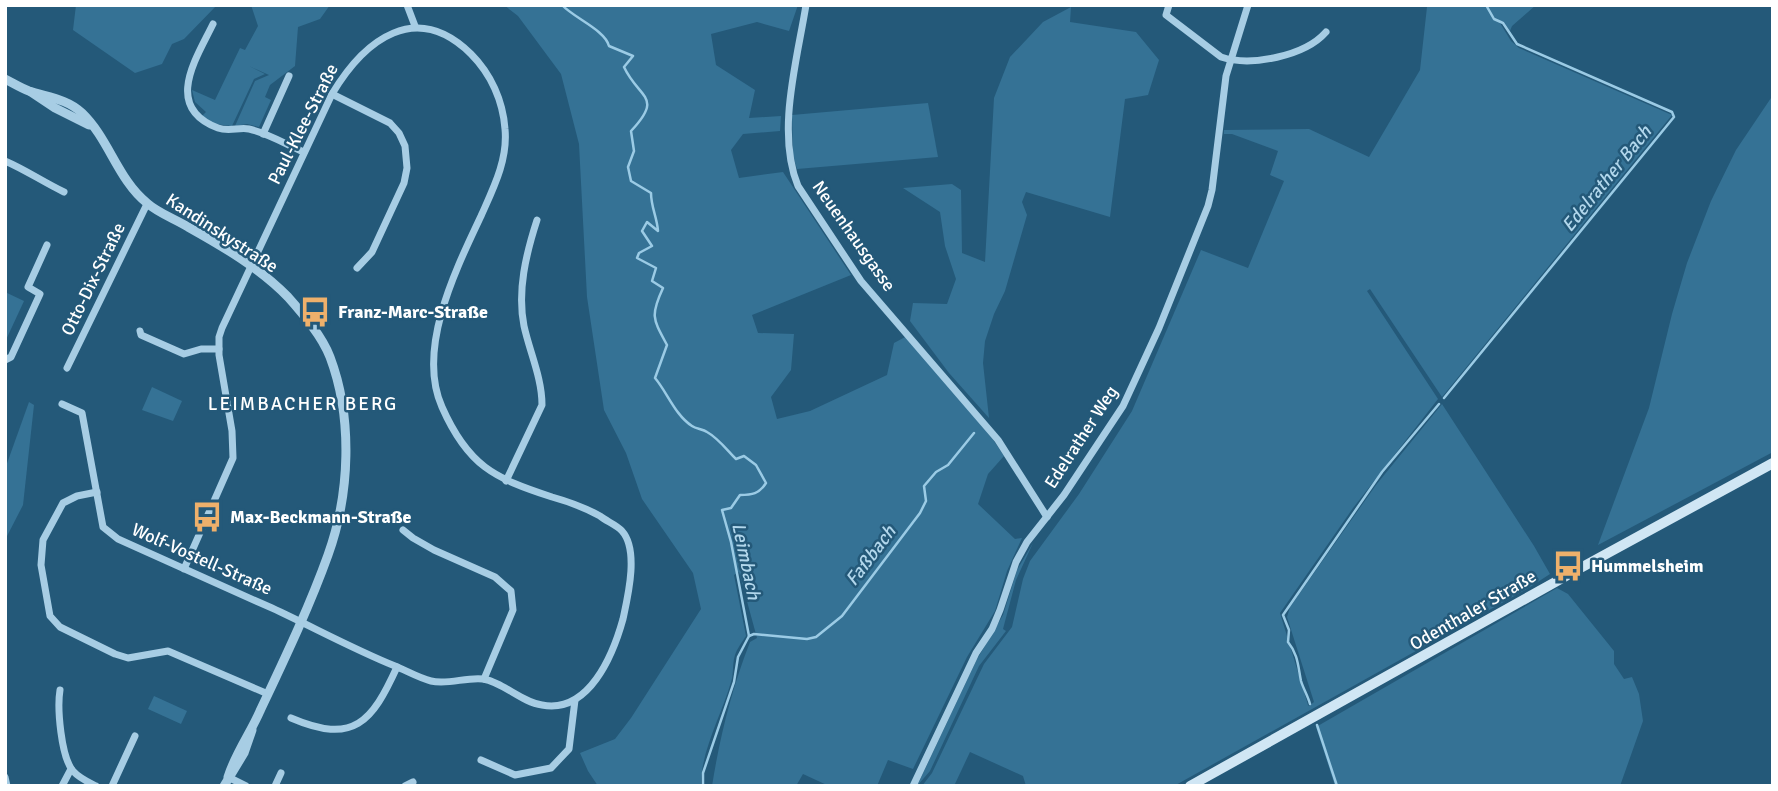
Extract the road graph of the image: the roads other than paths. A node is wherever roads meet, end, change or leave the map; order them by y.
1 (407, 5) edge
2 (806, 5) edge
3 (1169, 5) edge
4 (1248, 5) edge
5 (213, 24) dead end
6 (415, 26) junction
7 (1326, 32) dead end
8 (1230, 60) junction
9 (289, 76) dead end
10 (5, 79) edge
11 (332, 94) junction
12 (263, 134) junction
13 (304, 152) junction
14 (5, 161) edge
15 (64, 192) dead end
16 (147, 204) junction
17 (537, 220) dead end
18 (47, 245) dead end
19 (251, 266) junction
20 (357, 268) dead end
21 (140, 331) dead end
22 (219, 349) junction
23 (5, 360) edge
24 (67, 368) dead end
25 (62, 404) dead end
26 (1773, 463) edge
27 (506, 481) junction
28 (97, 492) junction
29 (1047, 517) junction
30 (403, 530) dead end
31 (184, 569) junction
32 (301, 621) junction
33 (397, 667) junction
34 (484, 679) junction
35 (60, 690) dead end
36 (268, 694) junction
37 (575, 700) junction
38 (291, 718) dead end
39 (135, 736) dead end
40 (481, 760) dead end
41 (71, 769) junction
42 (281, 773) dead end
43 (5, 777) edge
44 (226, 781) edge
45 (7, 786) edge
46 (62, 786) edge
47 (96, 786) edge
48 (112, 786) edge
49 (246, 786) edge
50 (275, 786) edge
51 (913, 786) edge
52 (1190, 786) edge

1 - 6 street
2 - 29 street, Neuenhausgasse
3 - 8 street
4 - 8 street, Edelrather Weg
5 - 12 street
6 - 11 street, Paul-Klee-Straße
6 - 27 street
7 - 8 street
8 - 29 street, Edelrather Weg
9 - 12 street
10 - 16 street, Kandinskystraße
11 - 13 street, Paul-Klee-Straße
11 - 20 street
12 - 13 street
13 - 19 street, Paul-Klee-Straße
14 - 15 street
16 - 19 street, Kandinskystraße
16 - 24 street, Otto-Dix-Straße
17 - 27 street
18 - 23 street
19 - 22 street
19 - 32 street, Kandinskystraße
21 - 22 street
22 - 31 street
25 - 28 street, Wolf-Vostell-Straße
26 - 52 main road, Odenthaler Straße
27 - 37 street
28 - 31 street, Wolf-Vostell-Straße
28 - 36 street
29 - 51 street, Edelrather Weg
30 - 34 street
31 - 32 street, Wolf-Vostell-Straße
32 - 33 street
32 - 36 street, Kandinskystraße
33 - 34 street
33 - 38 street
34 - 37 street
35 - 41 street
36 - 44 street, Kandinskystraße
37 - 40 street
39 - 48 street
41 - 46 street
41 - 47 street
42 - 50 street
43 - 45 street
44 - 49 street

